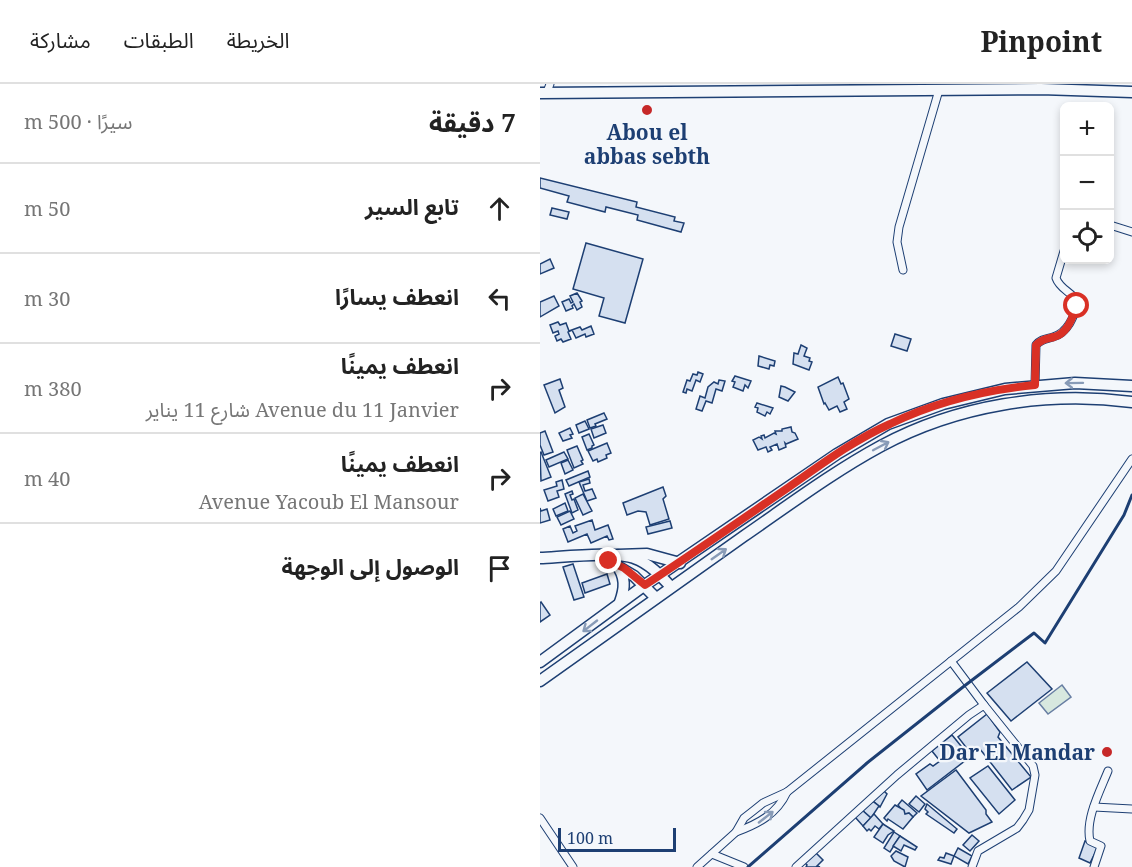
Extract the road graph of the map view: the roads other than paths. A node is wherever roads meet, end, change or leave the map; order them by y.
1 (1077, 87) edge
2 (546, 90) edge
3 (939, 90) junction
4 (1132, 92) edge
5 (1114, 226) edge
6 (1132, 232) edge
7 (1061, 264) edge
8 (903, 270) dead end
9 (1035, 385) junction
10 (1132, 386) edge
11 (1132, 402) edge
12 (1132, 459) edge
13 (540, 558) edge
14 (617, 559) junction
15 (680, 563) junction
16 (659, 576) junction
17 (645, 585) junction
18 (671, 587) junction
19 (656, 598) junction
20 (620, 602) junction
21 (951, 661) junction
22 (540, 662) edge
23 (540, 681) edge
24 (984, 705) junction
25 (1108, 771) dead end
26 (787, 792) junction
27 (1094, 807) junction
28 (1132, 809) edge
29 (540, 818) edge
30 (736, 832) junction
31 (712, 854) junction
32 (573, 867) edge
33 (697, 867) edge
34 (744, 867) edge
35 (796, 867) edge
36 (972, 867) edge
37 (1094, 867) edge

1 - 3 main road
1 - 4 main road
2 - 3 main road
3 - 8 street
5 - 6 street
7 - 9 street
10 -> 9 main road
9 - 15 main road
18 -> 11 main road
12 - 21 street
13 - 14 main road
14 - 15 main road
14 - 16 main road
14 - 17 main road
14 - 20 main road
15 - 16 main road
16 - 17 main road
16 - 18 main road
17 - 19 main road
17 - 20 main road
18 - 19 main road
19 - 23 main road
20 -> 22 main road
21 - 24 street
21 - 26 street
24 - 35 street
24 - 36 street
25 - 27 street
26 - 30 street
30 -> 26 street
27 - 28 street
27 - 37 street
29 - 32 street
30 - 31 street
31 - 33 street
31 - 34 street

